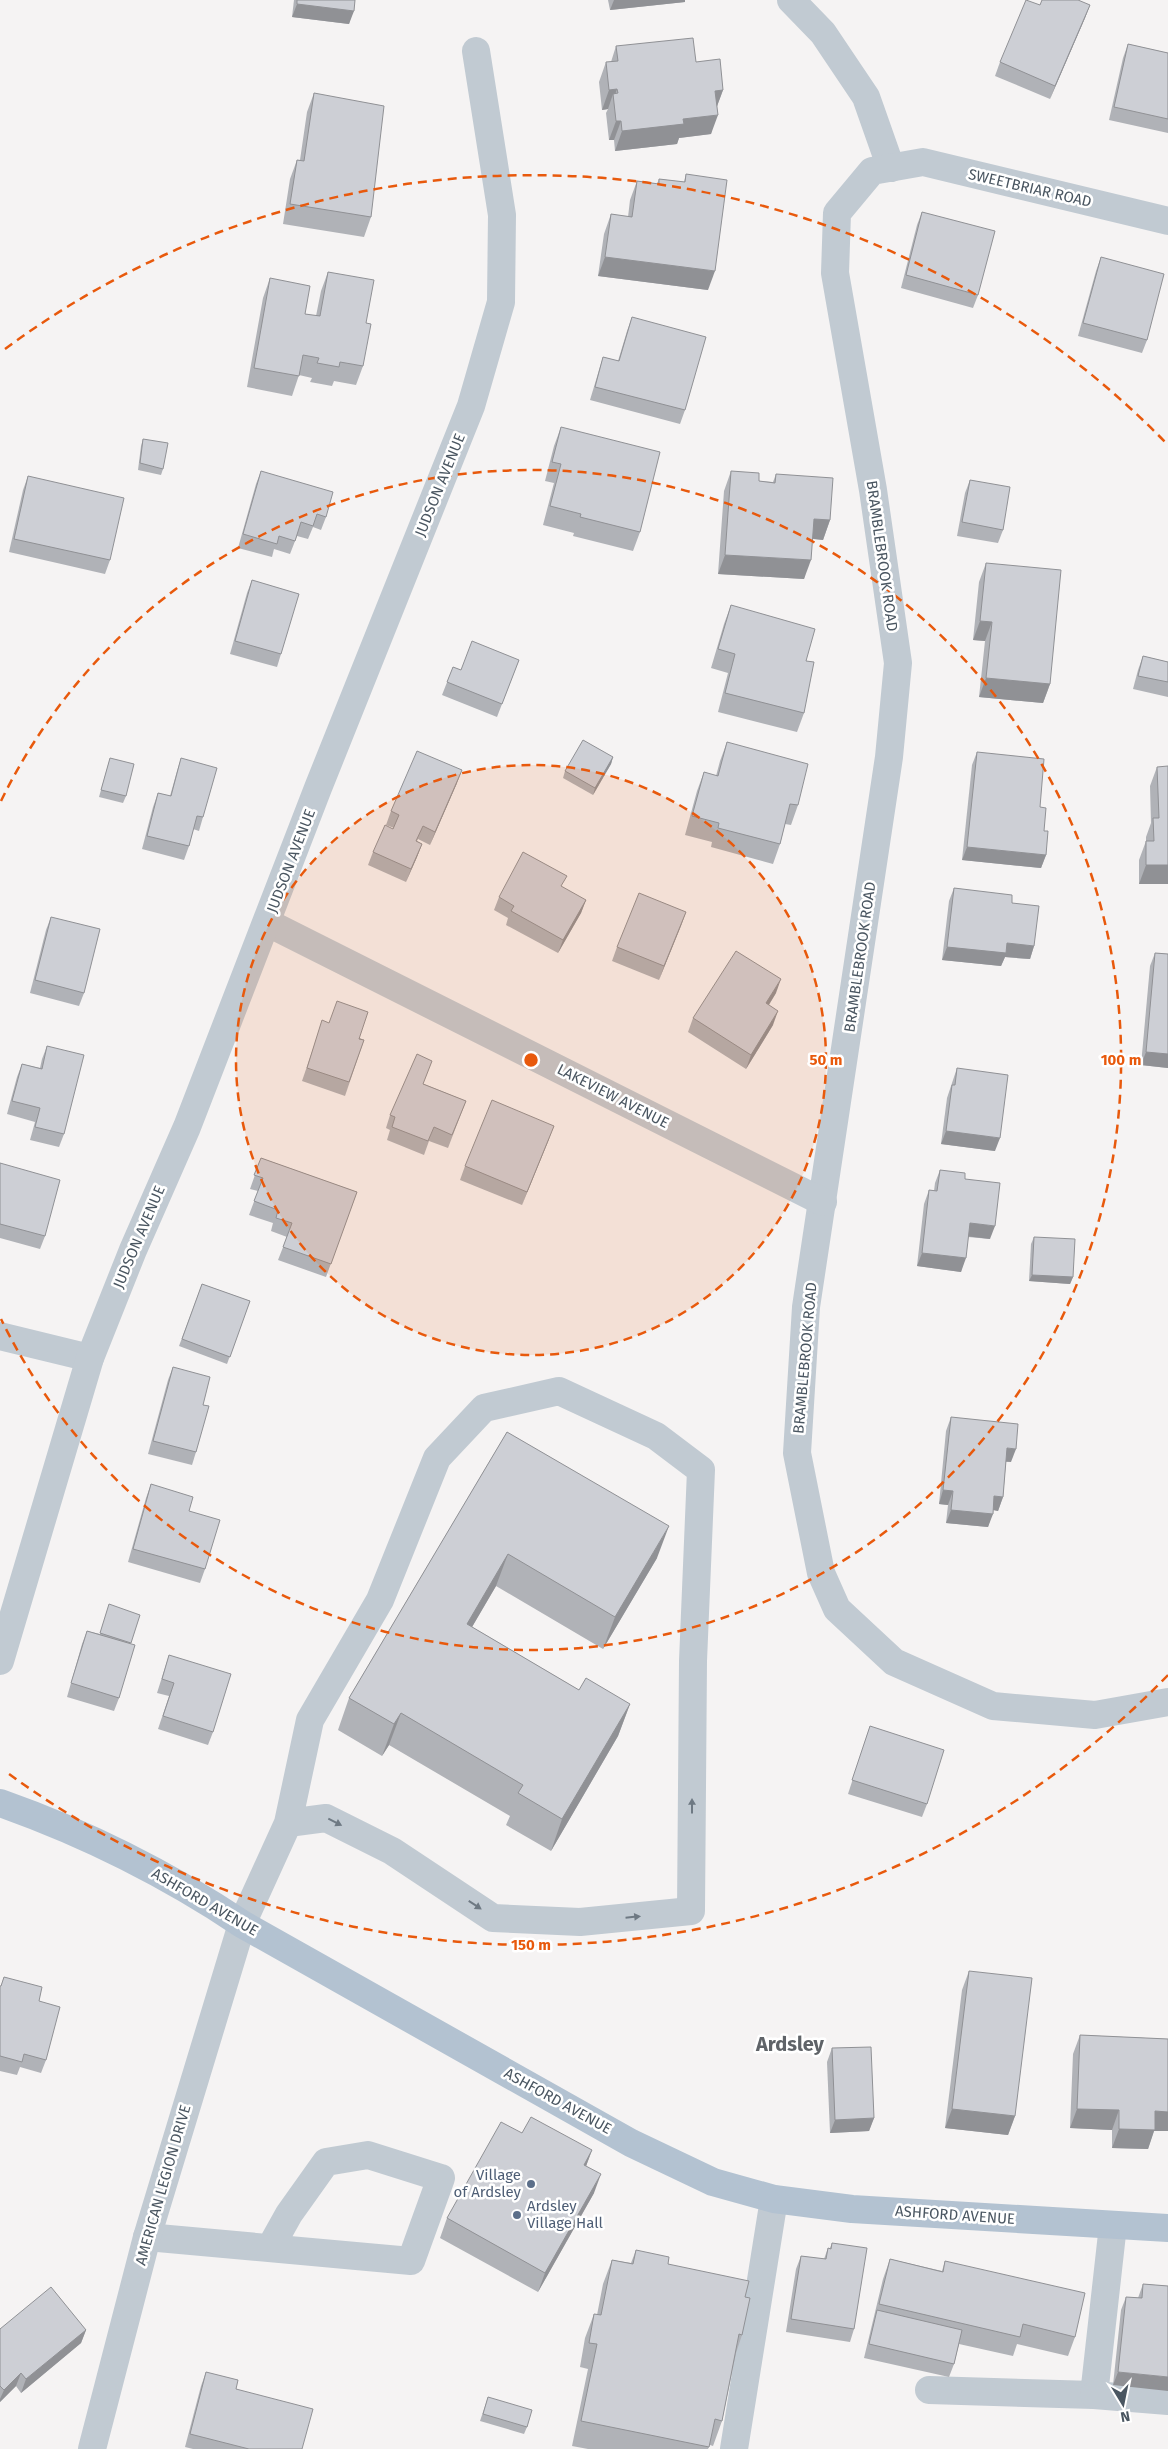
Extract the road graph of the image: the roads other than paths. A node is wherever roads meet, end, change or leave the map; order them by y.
1 (791, 0) edge
2 (476, 50) dead end
3 (892, 168) junction
4 (1168, 221) edge
5 (268, 923) junction
6 (823, 1202) junction
7 (0, 1336) edge
8 (90, 1358) junction
9 (0, 1661) edge
10 (1168, 1702) edge
11 (0, 1803) edge
12 (288, 1823) junction
13 (242, 1924) junction
14 (774, 2199) junction
15 (1113, 2225) junction
16 (1168, 2228) edge
17 (147, 2237) junction
18 (270, 2248) junction
19 (929, 2390) dead end
20 (1094, 2395) junction
21 (1168, 2400) edge
22 (92, 2449) edge
23 (734, 2449) edge

1 - 3 street
2 - 5 street, JUDSON AVENUE
3 - 4 street, SWEETBRIAR ROAD
3 - 6 street, BRAMBLEBROOK ROAD
5 - 6 street, LAKEVIEW AVENUE
5 - 8 street, JUDSON AVENUE
6 - 10 street, BRAMBLEBROOK ROAD
7 - 8 street
8 - 9 street, JUDSON AVENUE
11 - 13 main road, ASHFORD AVENUE
12 -> 12 street, AMERICAN LEGION DRIVE
12 - 13 street, AMERICAN LEGION DRIVE
13 - 14 main road, ASHFORD AVENUE
13 - 17 street, AMERICAN LEGION DRIVE
14 - 15 main road, ASHFORD AVENUE
14 - 23 street
15 - 16 main road, ASHFORD AVENUE
15 - 20 street
17 - 18 street
17 - 22 street, AMERICAN LEGION DRIVE
18 - 18 street
19 - 20 street
20 - 21 street

